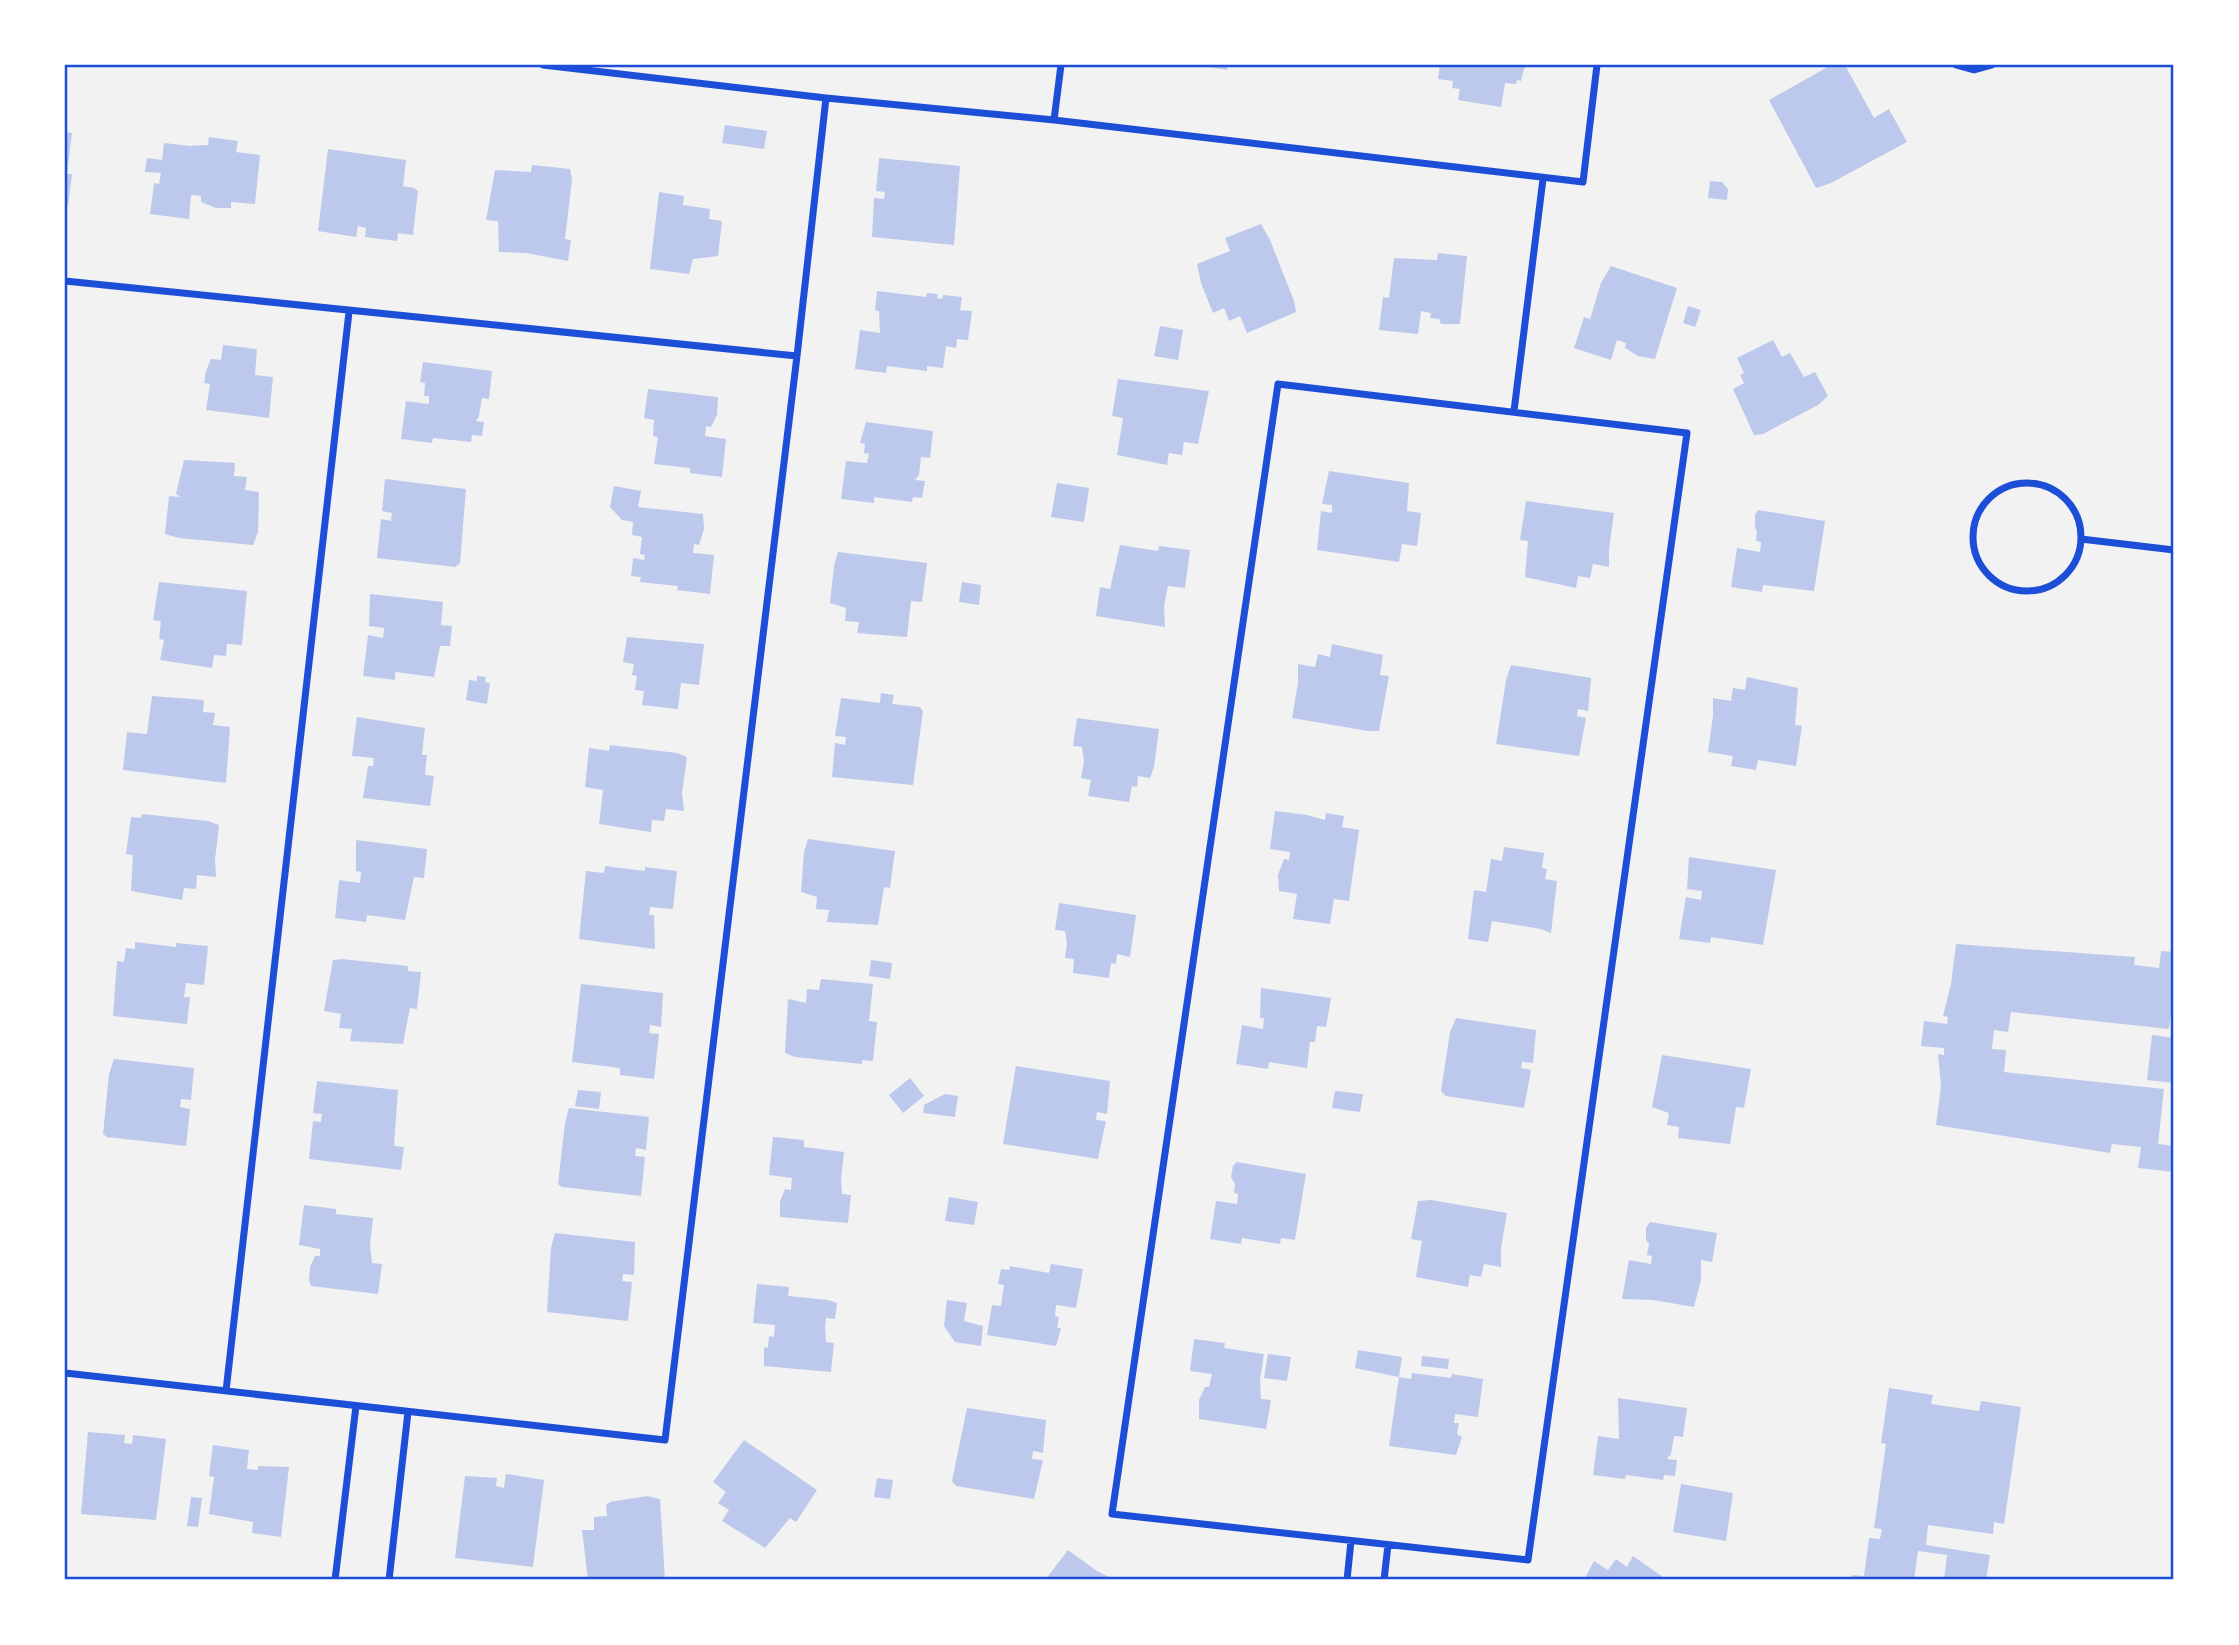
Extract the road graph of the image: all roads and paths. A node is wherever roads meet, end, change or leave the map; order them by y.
1 (543, 65) edge
2 (1061, 65) edge
3 (1597, 65) edge
4 (1956, 65) edge
5 (1992, 65) edge
6 (826, 97) junction
7 (1054, 120) junction
8 (1543, 179) junction
9 (65, 281) edge
10 (349, 312) junction
11 (797, 356) junction
12 (1514, 411) junction
13 (2081, 539) junction
14 (2174, 550) edge
15 (65, 1373) edge
16 (226, 1391) junction
17 (356, 1406) junction
18 (408, 1412) junction
19 (1351, 1541) junction
20 (1388, 1545) junction
21 (335, 1580) edge
22 (389, 1580) edge
23 (1347, 1580) edge
24 (1384, 1580) edge

1 - 6 street
2 - 7 street
3 - 8 street
4 - 5 street
6 - 7 street
6 - 11 street
7 - 8 street
8 - 12 street
9 - 10 street
10 - 11 street
10 - 16 street
11 - 18 street
12 - 19 street
12 - 20 street
13 - 13 street
13 - 14 street
15 - 16 street
16 - 17 street
17 - 18 street
17 - 21 street
18 - 22 street
19 - 20 street
19 - 23 street
20 - 24 street

